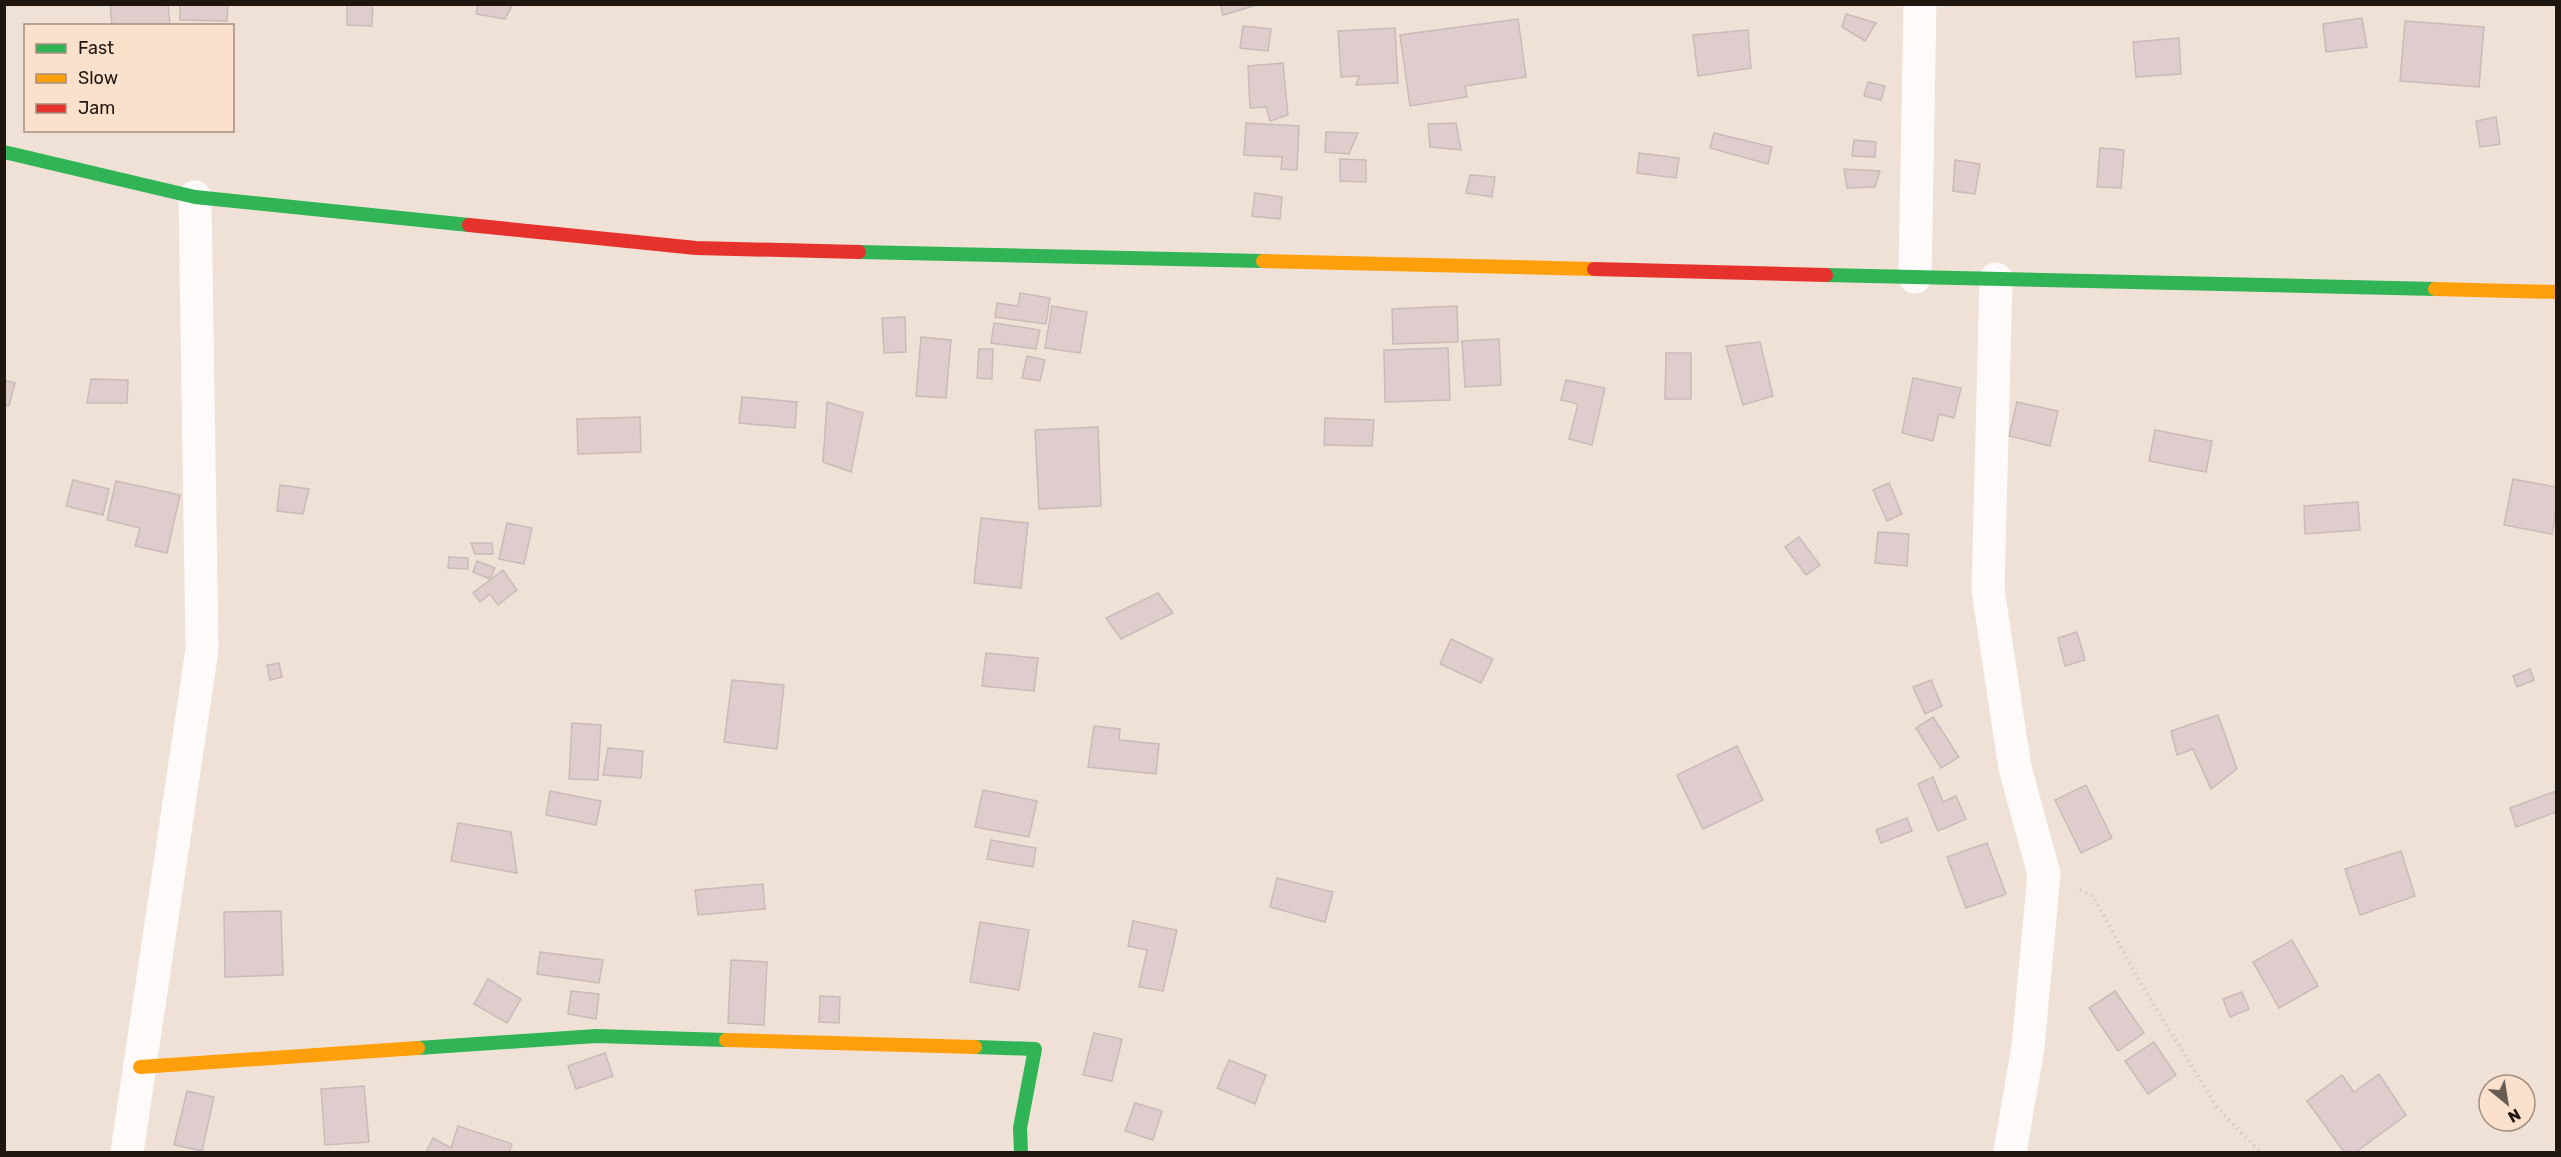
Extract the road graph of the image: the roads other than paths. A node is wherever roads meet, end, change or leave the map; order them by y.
1 (1920, 4) edge
2 (4, 152) edge
3 (195, 197) junction
4 (1915, 277) junction
5 (1996, 279) junction
6 (2556, 292) edge
7 (140, 1068) junction
8 (127, 1152) edge
9 (1021, 1152) edge
10 (2010, 1152) edge

1 - 4 street
2 - 3 street
3 - 4 street
3 - 7 street
4 - 5 street
5 - 6 street
5 - 10 street
7 - 8 street
7 - 9 street

